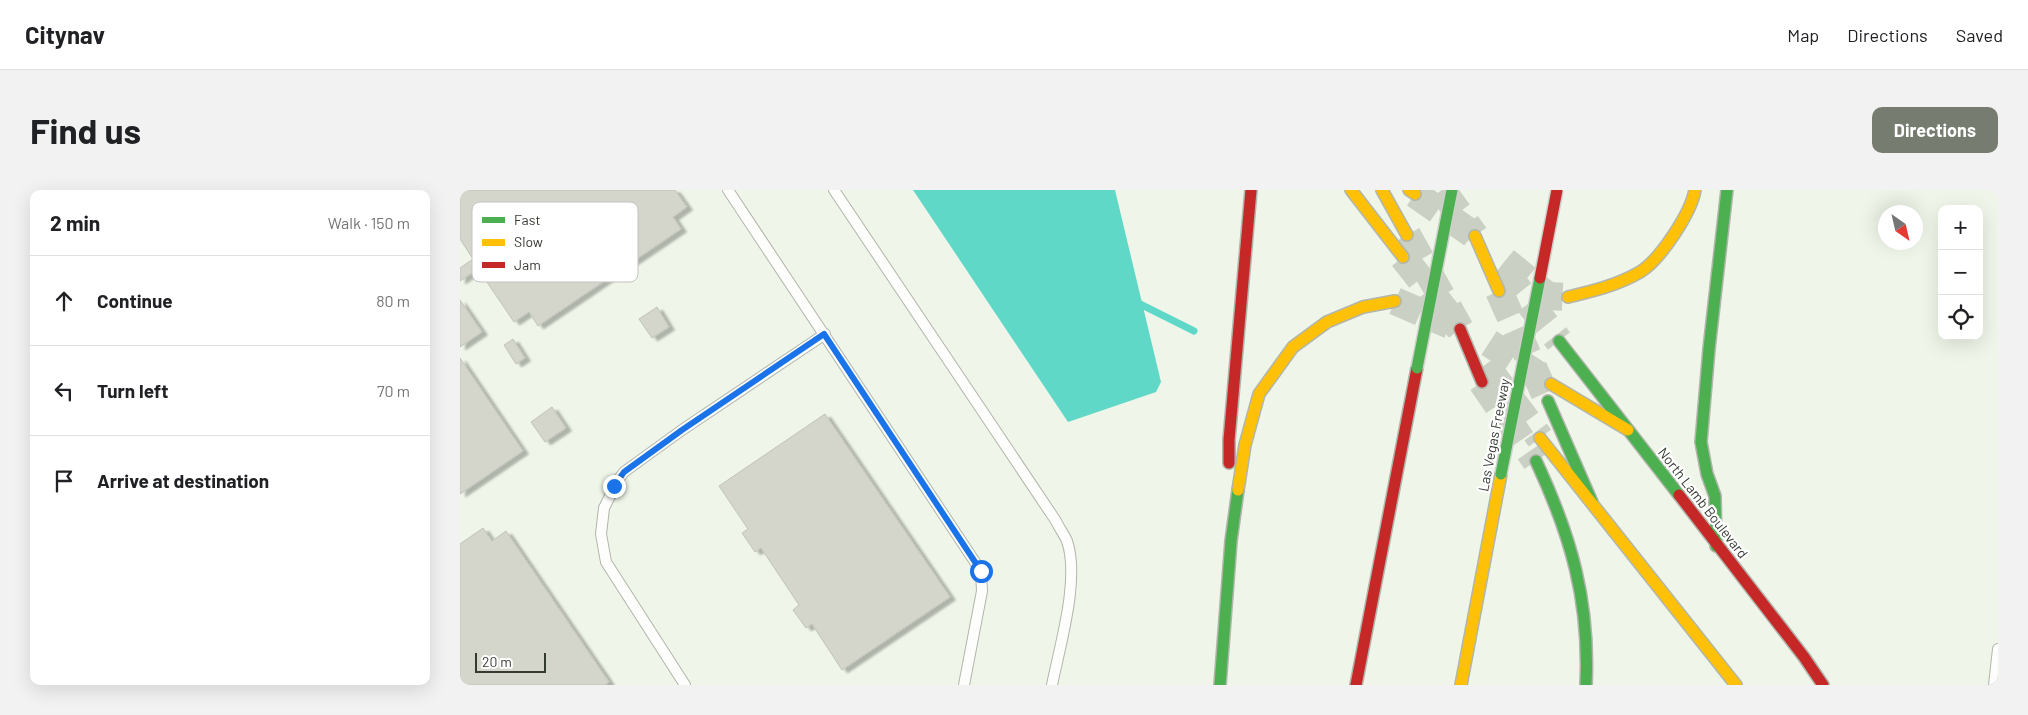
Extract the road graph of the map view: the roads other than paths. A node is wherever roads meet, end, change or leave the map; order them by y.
1 (728, 190) edge
2 (834, 190) edge
3 (1251, 190) edge
4 (1351, 190) edge
5 (1382, 190) edge
6 (1452, 190) edge
7 (1557, 190) edge
8 (1696, 190) edge
9 (1727, 190) edge
10 (1406, 235) tunnel mouth
11 (1476, 236) junction
12 (1497, 255) tunnel mouth
13 (1403, 257) tunnel mouth
14 (1503, 270) tunnel mouth
15 (1499, 291) tunnel mouth
16 (1568, 297) tunnel mouth
17 (1395, 302) tunnel mouth
18 (1460, 329) junction
19 (824, 334) junction
20 (1474, 336) dead end
21 (1559, 341) tunnel mouth
22 (1485, 365) tunnel mouth
23 (1482, 382) tunnel mouth
24 (1551, 384) dead end
25 (1548, 401) tunnel mouth
26 (1628, 430) junction
27 (1540, 438) tunnel mouth
28 (1536, 461) tunnel mouth
29 (1592, 502) junction
30 (1231, 541) junction
31 (1716, 546) junction
32 (1998, 649) edge
33 (685, 685) edge
34 (964, 685) edge
35 (1052, 685) edge
36 (1220, 685) edge
37 (1356, 685) edge
38 (1461, 685) edge
39 (1586, 685) edge
40 (1736, 685) edge
41 (1823, 685) edge
42 (1994, 685) edge

1 - 19 lane
2 - 35 lane
3 - 30 main road
4 - 13 main road
5 - 10 main road
6 - 37 main road, bridge
7 - 38 main road, Las Vegas Freeway, bridge
8 - 16 main road
9 - 31 main road
11 - 12 main road
11 - 14 main road
11 - 15 main road
17 - 30 main road
18 - 20 main road
18 - 22 main road
18 - 23 main road
19 - 33 lane
19 - 34 lane
21 - 26 main road, North Lamb Boulevard
24 - 26 main road
25 - 29 main road
26 - 31 main road, North Lamb Boulevard
27 - 29 main road
28 - 39 main road
29 - 40 main road
30 - 36 main road
31 - 41 main road, North Lamb Boulevard
32 - 42 lane

